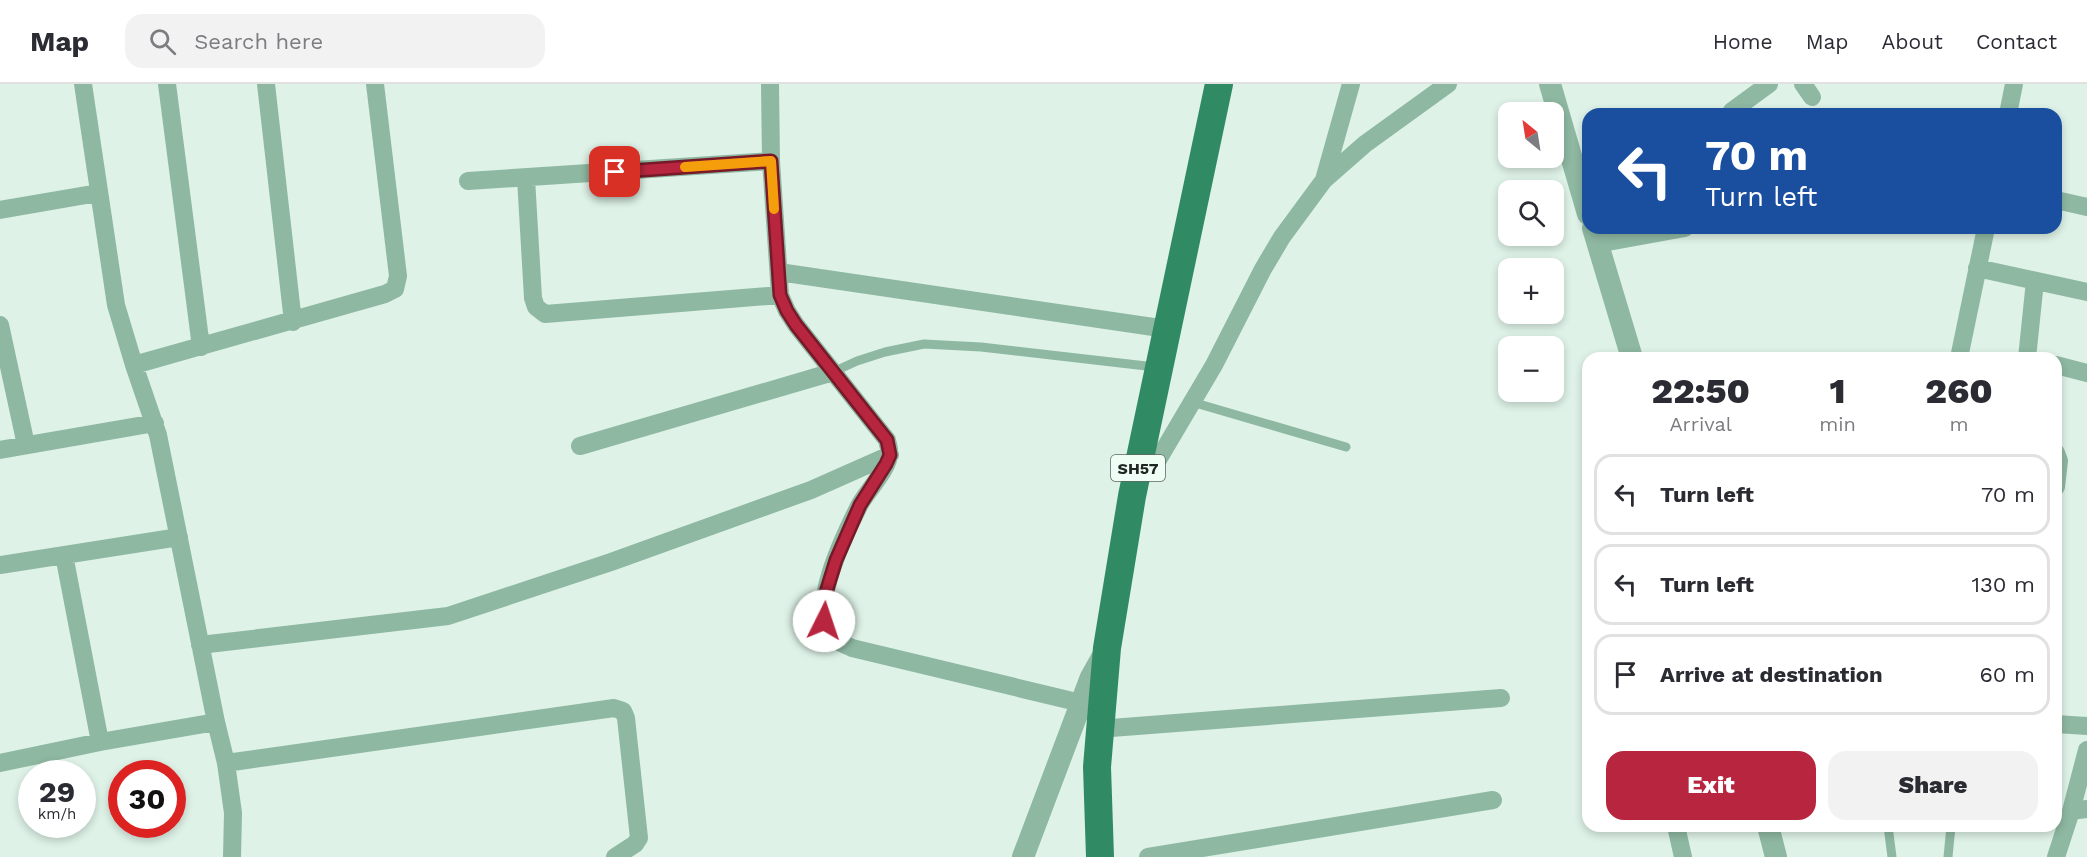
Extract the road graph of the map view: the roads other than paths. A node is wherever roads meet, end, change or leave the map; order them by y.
1 (83, 84) edge
2 (167, 84) edge
3 (266, 84) edge
4 (375, 84) edge
5 (770, 84) edge
6 (1351, 84) edge
7 (1448, 84) edge
8 (1550, 84) edge
9 (1769, 84) edge
10 (2014, 84) edge
11 (1223, 95) edge
12 (1736, 108) edge
13 (2009, 108) edge
14 (771, 161) junction
15 (526, 178) junction
16 (1324, 180) junction
17 (468, 181) dead end
18 (98, 193) junction
19 (1582, 193) edge
20 (2062, 201) edge
21 (2087, 207) edge
22 (0, 210) edge
23 (1618, 234) edge
24 (1985, 234) edge
25 (1595, 236) edge
26 (1977, 268) junction
27 (779, 272) junction
28 (2035, 281) junction
29 (2087, 292) edge
30 (780, 295) junction
31 (293, 322) junction
32 (0, 325) edge
33 (1167, 329) junction
34 (201, 347) junction
35 (1630, 352) edge
36 (1960, 352) edge
37 (2029, 352) edge
38 (134, 365) junction
39 (2062, 367) edge
40 (1159, 368) junction
41 (833, 372) junction
42 (2087, 373) edge
43 (1192, 402) junction
44 (155, 423) junction
45 (26, 445) junction
46 (579, 446) dead end
47 (1346, 447) dead end
48 (0, 450) edge
49 (890, 455) junction
50 (1152, 470) junction
51 (178, 537) junction
52 (64, 555) junction
53 (0, 565) edge
54 (1114, 643) junction
55 (200, 645) junction
56 (1501, 698) dead end
57 (1081, 703) junction
58 (216, 722) junction
59 (2062, 724) edge
60 (2087, 726) edge
61 (1111, 728) junction
62 (100, 742) junction
63 (2087, 750) edge
64 (0, 763) edge
65 (226, 763) junction
66 (1493, 800) dead end
67 (2079, 810) edge
68 (1677, 832) edge
69 (1770, 832) edge
70 (1889, 832) edge
71 (1950, 832) edge
72 (232, 857) edge
73 (615, 857) edge
74 (1023, 857) edge
75 (1100, 857) edge
76 (1112, 857) edge
77 (1148, 857) edge
78 (1683, 857) edge
79 (1776, 857) edge
80 (1892, 857) edge
81 (1948, 857) edge
82 (2056, 857) edge

1 - 18 street
2 - 34 street
3 - 31 street
4 - 31 street
5 - 14 street
6 - 16 street
7 - 16 street
8 - 19 street
9 - 12 street
10 - 13 street
11 - 33 main road, SH57
11 - 50 main road, SH57
14 - 15 street
14 - 27 street
15 - 17 street
15 - 30 street
16 - 43 street
18 - 22 street
18 - 38 street
20 - 21 street
23 - 25 street
24 - 26 street
25 - 35 street
26 - 28 street
26 - 36 street
27 - 30 street
27 - 33 street
28 - 29 street
28 - 37 street
30 - 41 street
31 - 34 street
32 - 45 street
33 - 40 main road, SH57
34 - 38 street
38 - 44 street
39 - 42 street
40 - 41 lane
40 - 54 main road, SH57
41 - 46 street
41 - 49 street
43 - 47 lane
43 - 50 street
44 - 45 street
44 - 51 street
45 - 48 street
49 - 55 street
49 - 57 street
50 - 54 main road, SH57
51 - 52 street
51 - 55 street
52 - 53 street
52 - 62 street
54 - 57 street
54 - 61 main road, SH57
54 - 75 main road, SH57
55 - 58 street
56 - 61 street
57 - 74 street
58 - 62 street
58 - 65 street
59 - 60 street
61 - 76 main road, SH57
62 - 64 street
63 - 67 street
65 - 72 street
65 - 73 street
66 - 77 street
67 - 82 street
68 - 78 street
69 - 79 street
70 - 80 lane
71 - 81 lane

